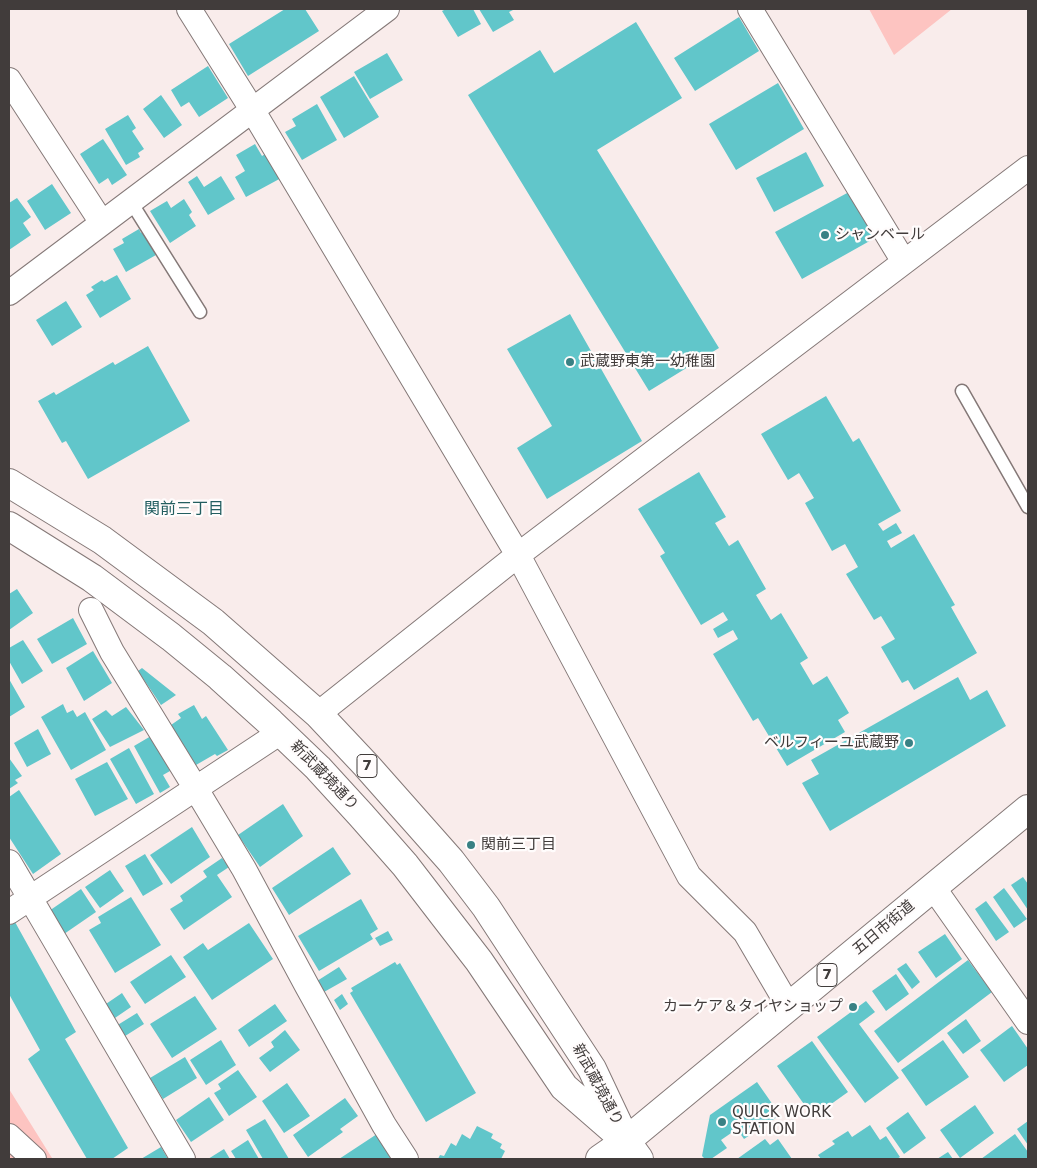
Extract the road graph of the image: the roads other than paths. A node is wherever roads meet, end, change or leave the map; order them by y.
1 (190, 9) edge
2 (387, 9) edge
3 (750, 9) edge
4 (9, 80) edge
5 (253, 111) junction
6 (1028, 168) edge
7 (131, 202) junction
8 (102, 223) junction
9 (904, 262) junction
10 (9, 293) edge
11 (200, 312) dead end
12 (962, 391) dead end
13 (9, 483) edge
14 (1028, 506) edge
15 (9, 526) edge
16 (518, 555) junction
17 (91, 610) dead end
18 (318, 714) junction
19 (281, 732) junction
20 (196, 788) junction
21 (1028, 809) edge
22 (9, 862) edge
23 (933, 887) junction
24 (30, 898) junction
25 (9, 912) edge
26 (789, 1007) junction
27 (1028, 1022) edge
28 (9, 1136) edge
29 (633, 1150) edge
30 (34, 1159) edge
31 (183, 1159) edge
32 (406, 1159) edge
33 (600, 1159) edge

1 - 5 street
2 - 5 street
3 - 9 street
4 - 8 street
5 - 7 street
5 - 16 street
6 - 9 street
7 - 8 street
7 - 11 lane
8 - 10 street
9 - 16 street
12 - 14 lane
13 - 18 main road, 新武蔵境通り / 7
15 - 19 main road, 新武蔵境通り / 7
16 - 18 street
16 - 26 street
17 - 20 street
18 - 29 main road, 新武蔵境通り / 7
19 - 20 street
19 - 29 main road, 新武蔵境通り / 7
20 - 24 street
20 - 32 street
21 - 23 main road, 五日市街道 / 7
22 - 24 street
23 - 26 main road, 五日市街道 / 7
23 - 27 street
24 - 25 street
24 - 31 street
26 - 29 main road, 五日市街道 / 7
28 - 30 street
29 - 33 main road, 五日市街道 / 7

